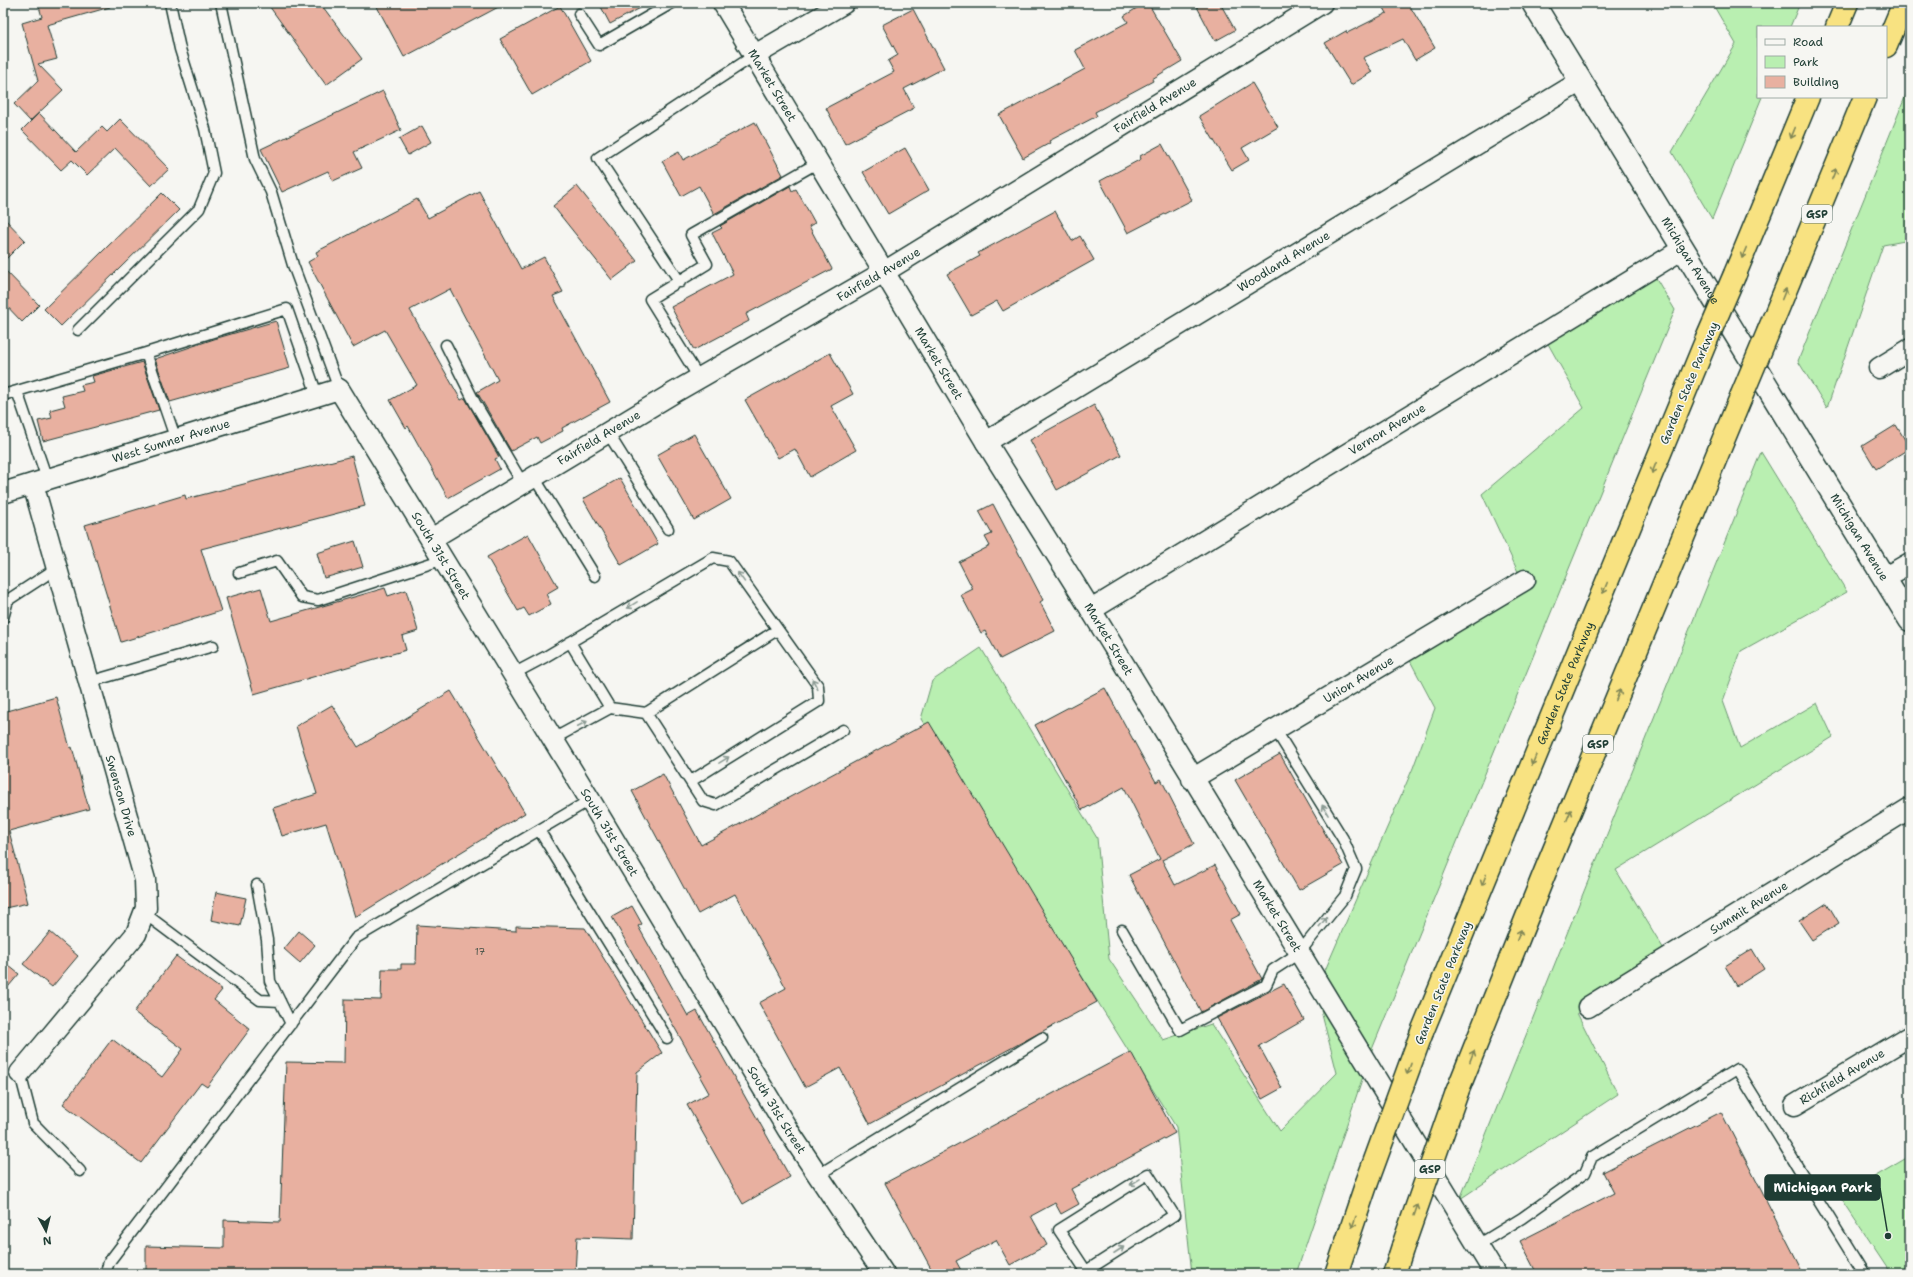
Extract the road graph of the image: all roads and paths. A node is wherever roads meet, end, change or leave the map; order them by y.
1 (170, 3) edge
2 (221, 3) edge
3 (672, 3) edge
4 (724, 3) edge
5 (844, 3) edge
6 (1322, 3) edge
7 (1533, 3) edge
8 (1847, 3) edge
9 (1904, 3) edge
10 (579, 14) dead end
11 (1837, 26) edge
12 (1887, 44) edge
13 (756, 55) junction
14 (1581, 81) junction
15 (1808, 98) edge
16 (1865, 98) edge
17 (819, 162) junction
18 (1683, 249) junction
19 (884, 272) junction
20 (680, 282) junction
21 (78, 330) dead end
22 (446, 345) dead end
23 (1910, 349) edge
24 (146, 353) junction
25 (1879, 368) dead end
26 (699, 378) junction
27 (339, 389) junction
28 (16, 391) junction
29 (3, 395) edge
30 (317, 395) junction
31 (608, 433) junction
32 (176, 440) junction
33 (986, 442) junction
34 (528, 481) junction
35 (40, 482) junction
36 (3, 493) edge
37 (668, 529) dead end
38 (431, 539) junction
39 (444, 559) junction
40 (1910, 563) edge
41 (57, 568) junction
42 (239, 573) dead end
43 (595, 576) dead end
44 (1884, 578) junction
45 (1525, 580) dead end
46 (1091, 610) junction
47 (3, 618) edge
48 (1910, 620) edge
49 (777, 630) junction
50 (570, 642) junction
51 (213, 646) dead end
52 (513, 674) junction
53 (89, 682) junction
54 (610, 708) junction
55 (646, 713) junction
56 (1275, 729) junction
57 (843, 730) dead end
58 (553, 739) junction
59 (1192, 779) junction
60 (690, 781) junction
61 (590, 800) junction
62 (1910, 808) edge
63 (539, 830) junction
64 (257, 885) dead end
65 (144, 913) junction
66 (1122, 930) dead end
67 (1299, 953) junction
68 (280, 1001) junction
69 (1588, 1007) dead end
70 (291, 1024) junction
71 (1910, 1036) edge
72 (667, 1038) dead end
73 (1042, 1038) dead end
74 (20, 1073) joint
75 (1795, 1104) dead end
76 (80, 1171) dead end
77 (818, 1175) junction
78 (1478, 1245) junction
79 (1337, 1271) edge
80 (1084, 1273) edge
81 (105, 1274) edge
82 (884, 1274) edge
83 (1394, 1274) edge
84 (1495, 1274) edge
85 (1864, 1274) edge

1 - 21 lane
2 - 27 lane
3 - 10 lane
4 - 13 street, Market Street
5 - 13 street
6 - 19 street, Fairfield Avenue
7 - 14 street, Michigan Avenue
8 - 11 highway
9 - 12 highway
13 - 17 street, Market Street
13 - 20 lane
14 - 18 street, Michigan Avenue
14 - 33 street, Woodland Avenue
15 -> 79 highway, Garden State Parkway, bridge
83 -> 16 highway, GSP, bridge
17 - 19 street, Market Street
17 - 20 lane
18 - 44 street, Michigan Avenue
18 - 46 street, Vernon Avenue
19 - 26 street, Fairfield Avenue
19 - 33 street, Market Street
20 - 26 lane
22 - 34 lane
23 - 25 street
24 - 28 lane
24 - 30 lane
24 - 32 lane
26 - 31 street, Fairfield Avenue
27 - 30 street, West Sumner Avenue
27 - 38 street, South 31st Street
28 - 29 lane
28 - 35 lane
30 - 32 street, West Sumner Avenue
31 - 34 street, Fairfield Avenue
31 - 37 lane
32 - 35 street, West Sumner Avenue
33 - 46 street, Market Street
34 - 38 street, Fairfield Avenue
34 - 43 lane
35 - 36 street, West Sumner Avenue
35 - 41 street, Swenson Drive
38 - 39 street, South 31st Street
39 - 42 lane
39 - 52 street, South 31st Street
40 - 44 street
41 - 47 lane
41 - 53 street, Swenson Drive
44 - 48 street, Michigan Avenue
45 - 56 street, Union Avenue
46 - 59 street, Market Street
49 -> 50 lane
49 - 55 lane
60 -> 49 lane
50 - 52 lane
50 - 54 lane
51 - 53 lane
52 - 58 street, South 31st Street
53 - 65 street, Swenson Drive
54 - 55 lane
58 -> 54 lane
55 - 60 lane
56 - 59 street, Union Avenue
67 -> 56 lane
57 - 60 lane
58 - 61 street, South 31st Street
59 - 67 street, Market Street
61 - 63 lane
61 - 77 street, South 31st Street
62 - 69 street, Summit Avenue
63 - 70 lane
63 - 72 lane
64 - 68 lane
65 - 68 lane
65 - 74 street, Swenson Drive
66 - 67 lane
67 - 78 street, Market Street
68 - 70 lane
70 - 81 lane
71 - 75 street, Richfield Avenue
73 - 77 lane
74 - 76 lane
77 - 82 street, South 31st Street
78 - 84 street, Market Street
78 - 85 lane
80 -> 80 lane

